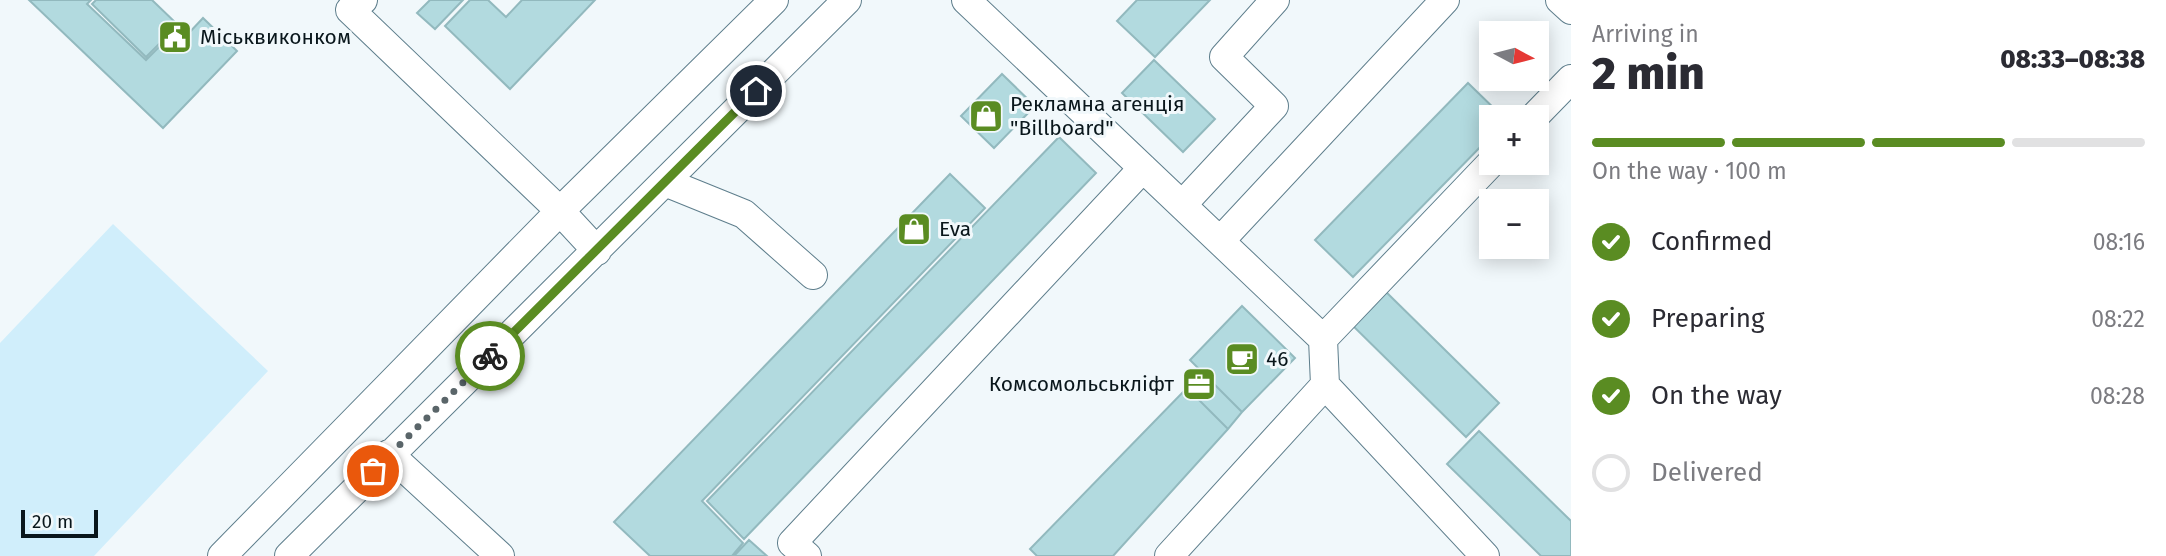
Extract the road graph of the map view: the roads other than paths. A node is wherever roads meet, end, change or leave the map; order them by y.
1 (363, 0) edge
2 (774, 0) edge
3 (847, 0) edge
4 (966, 0) edge
5 (1275, 0) edge
6 (1445, 0) edge
7 (1560, 0) edge
8 (1571, 10) edge
9 (1571, 79) edge
10 (1546, 105) edge
11 (1143, 168) junction
12 (1480, 175) edge
13 (665, 182) junction
14 (1182, 205) junction
15 (560, 211) junction
16 (1220, 241) junction
17 (597, 251) junction
18 (813, 275) dead end
19 (1323, 339) junction
20 (1325, 385) junction
21 (389, 454) junction
22 (222, 556) edge
23 (289, 556) edge
24 (500, 556) edge
25 (807, 556) edge
26 (1169, 556) edge
27 (1485, 556) edge

1 - 15 street
2 - 15 street
3 - 13 street
4 - 11 street
5 - 14 street
6 - 16 street
7 - 8 street
9 - 10 street
11 - 14 street
11 - 25 street
12 - 19 street
13 - 17 street
13 - 18 street
14 - 16 street
15 - 17 street
15 - 22 street
16 - 19 street
17 - 21 street
19 - 20 street
20 - 26 street
20 - 27 street
21 - 23 street
21 - 24 street

